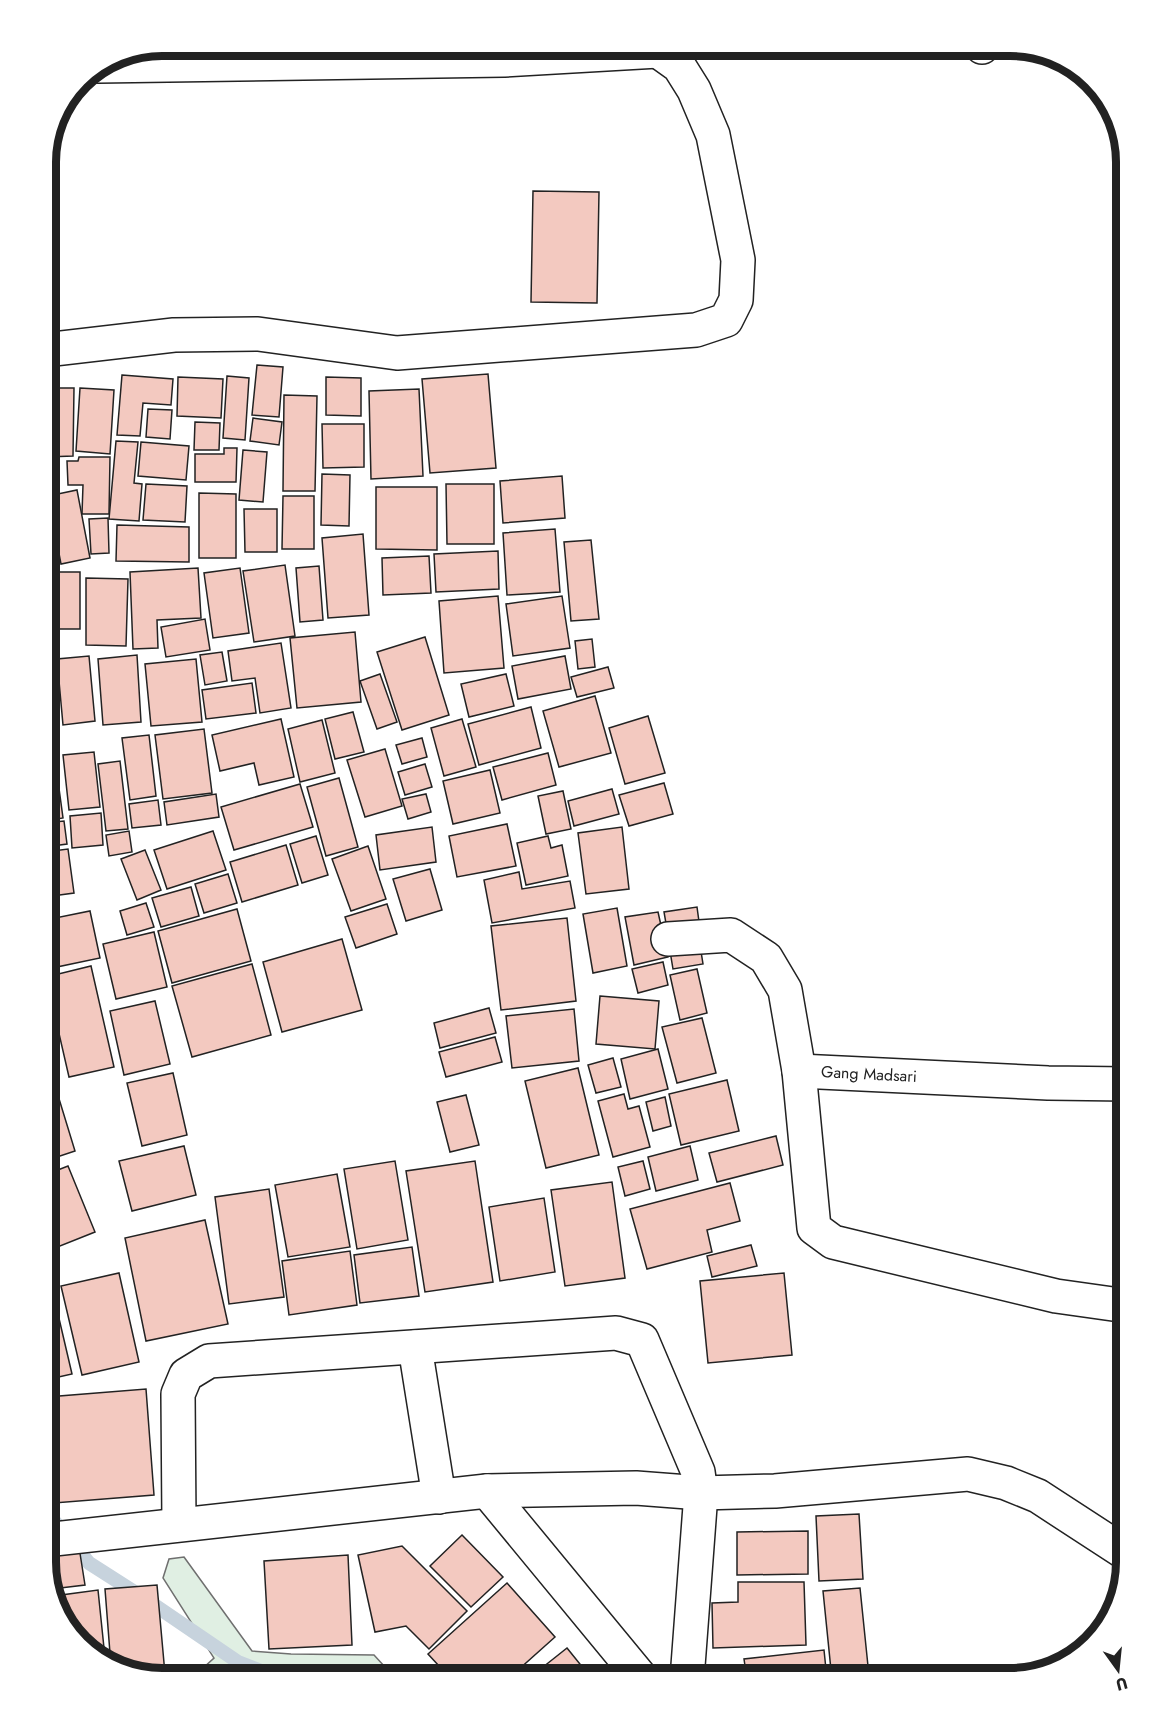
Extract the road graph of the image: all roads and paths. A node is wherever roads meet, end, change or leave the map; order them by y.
1 (555, 56) edge
2 (667, 56) edge
3 (116, 66) edge
4 (56, 349) edge
5 (668, 939) dead end
6 (799, 1071) junction
7 (1116, 1084) edge
8 (1116, 1304) edge
9 (415, 1347) junction
10 (699, 1483) junction
11 (487, 1491) junction
12 (439, 1497) junction
13 (179, 1524) junction
14 (1116, 1525) edge
15 (56, 1539) edge
16 (1116, 1547) edge
17 (633, 1668) edge
18 (688, 1668) edge

1 - 3 street
2 - 4 street
5 - 6 street, Gang Madsari
6 - 7 street, Gang Madsari
6 - 8 street
9 - 10 street
9 - 12 street
9 - 13 street
10 - 11 street
10 - 14 street
10 - 16 street
10 - 18 street
11 - 12 street
11 - 17 street
12 - 13 street
13 - 15 street

